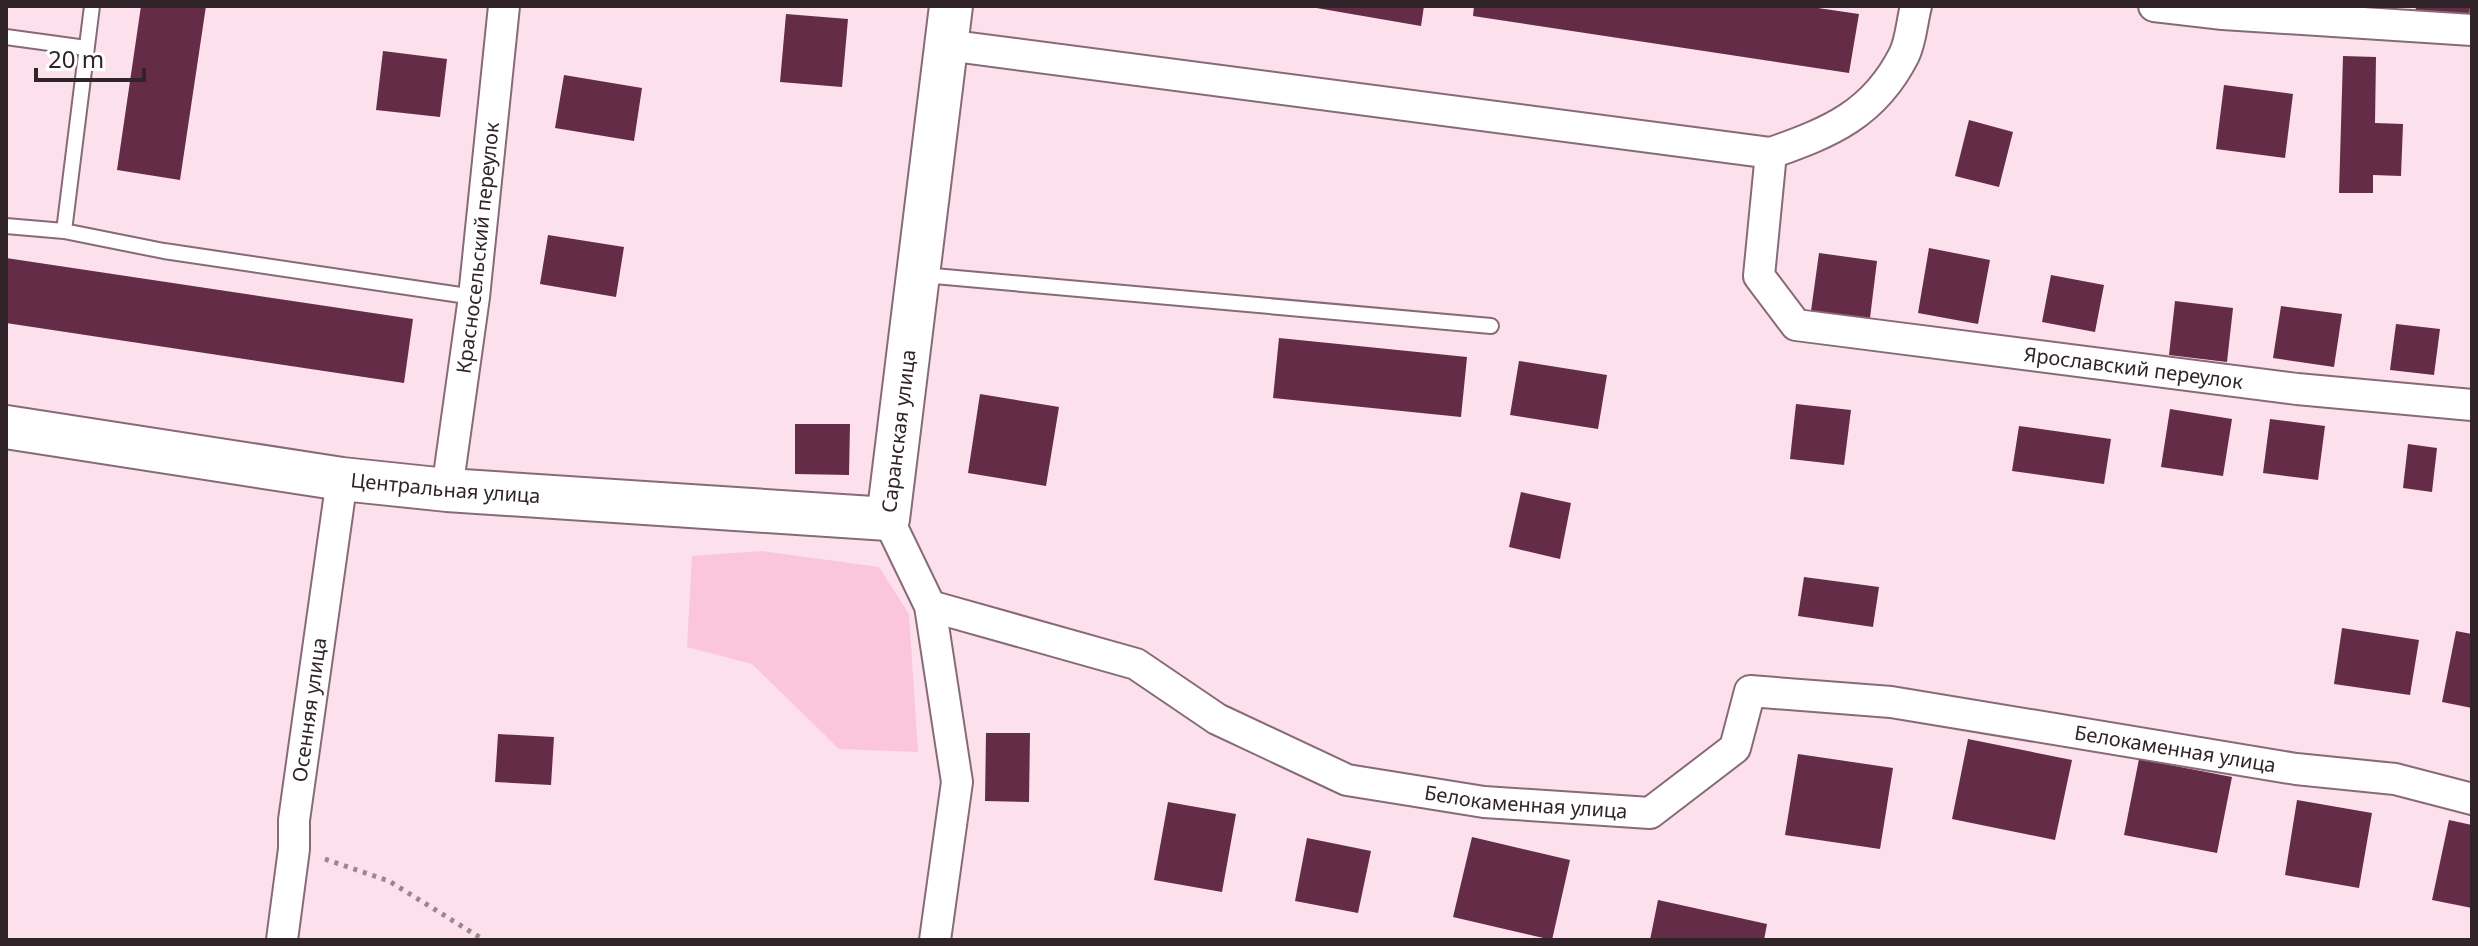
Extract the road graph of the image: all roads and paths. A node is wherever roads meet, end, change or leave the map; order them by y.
1 (92, 6) edge
2 (504, 6) edge
3 (1916, 6) edge
4 (2154, 6) edge
5 (948, 26) edge
6 (2472, 30) edge
7 (6, 37) edge
8 (86, 48) junction
9 (1771, 153) junction
10 (6, 226) edge
11 (64, 231) junction
12 (918, 274) junction
13 (474, 297) junction
14 (1491, 326) dead end
15 (2472, 405) edge
16 (6, 427) edge
17 (342, 479) junction
18 (447, 490) junction
19 (888, 519) junction
20 (930, 606) junction
21 (2472, 799) edge
22 (294, 849) junction
23 (282, 940) edge
24 (484, 940) edge
25 (935, 940) edge

1 - 8 lane
2 - 13 street, Красносельский переулок
3 - 9 street
4 - 6 street
5 - 9 street
5 - 12 street, Саранская улица
7 - 8 lane
8 - 11 lane
9 - 15 street, Ярославский переулок
10 - 11 lane
11 - 13 lane
12 - 14 lane
12 - 19 street, Саранская улица
13 - 18 street, Красносельский переулок
16 - 17 street, Центральная улица
17 - 18 street, Центральная улица
17 - 22 street, Осенняя улица
18 - 19 street, Центральная улица
19 - 20 street, Саранская улица
20 - 21 street, Белокаменная улица
20 - 25 street, Саранская улица
22 - 23 street, Осенняя улица
22 - 24 path

